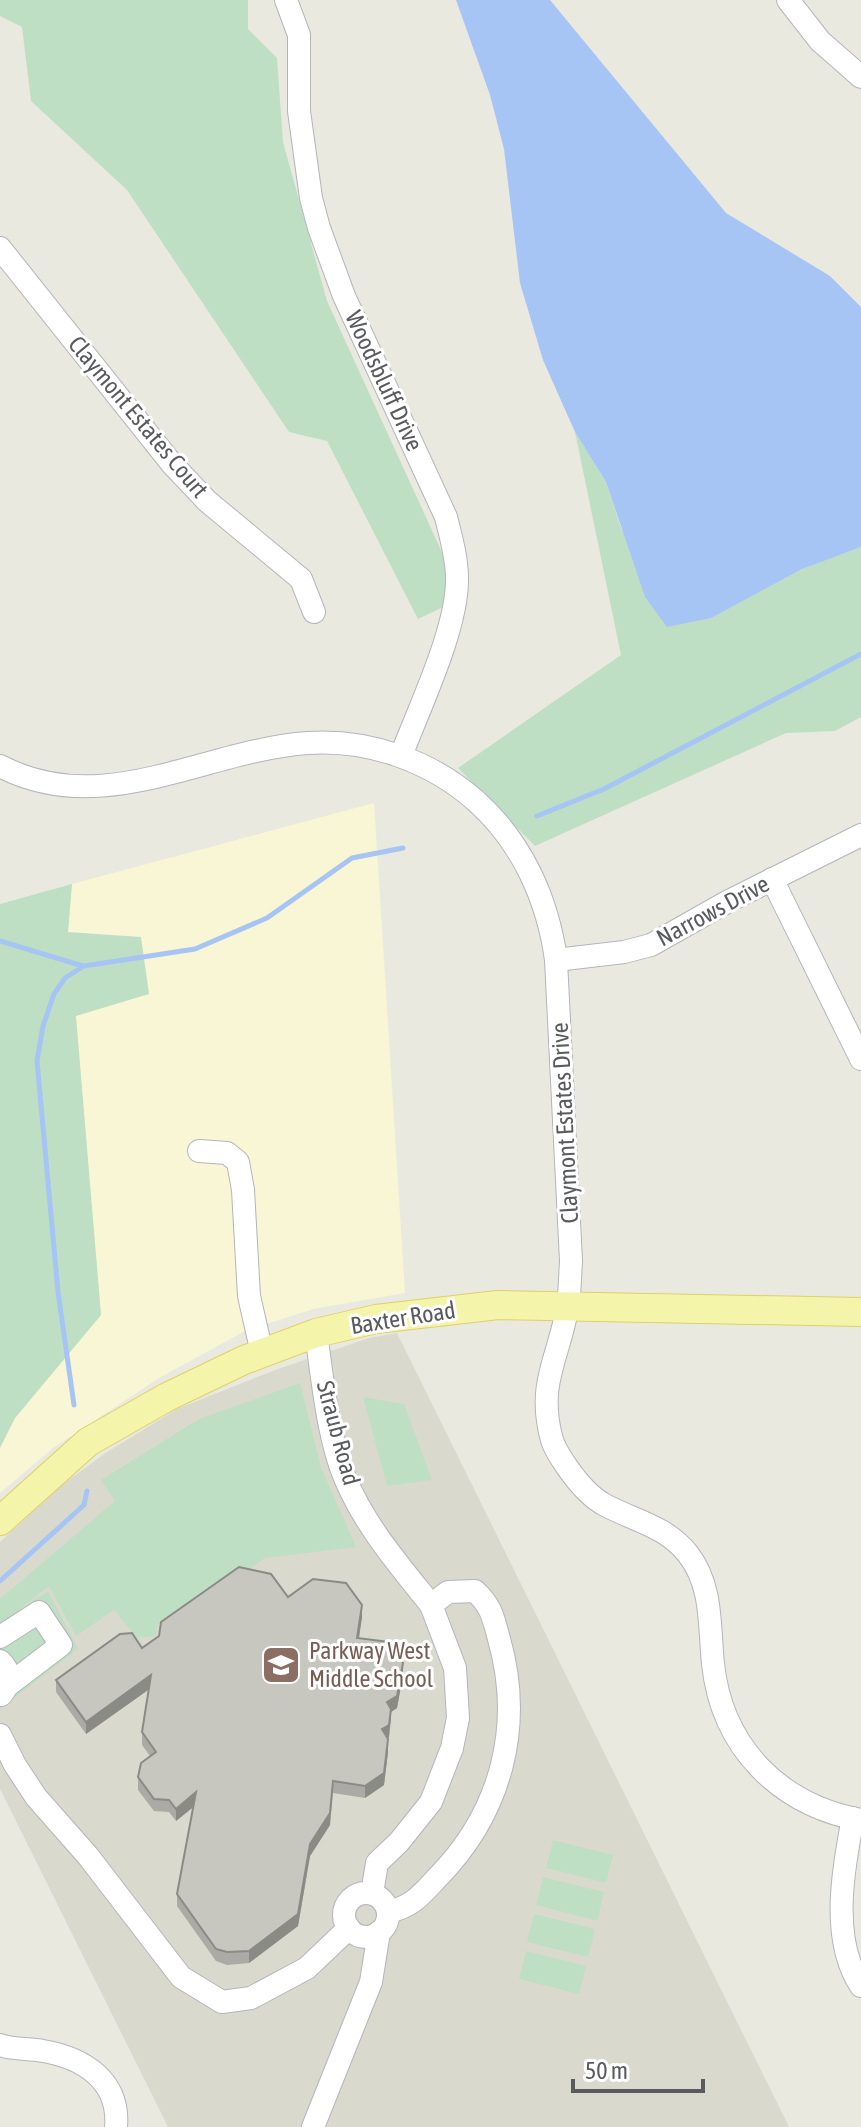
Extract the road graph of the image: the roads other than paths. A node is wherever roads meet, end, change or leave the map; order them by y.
1 (286, 0) edge
2 (788, 0) edge
3 (861, 77) edge
4 (0, 248) edge
5 (314, 612) dead end
6 (401, 756) junction
7 (0, 766) edge
8 (861, 835) edge
9 (772, 879) junction
10 (556, 960) junction
11 (861, 1059) edge
12 (199, 1151) dead end
13 (568, 1305) junction
14 (861, 1312) edge
15 (316, 1333) junction
16 (262, 1353) junction
17 (0, 1521) edge
18 (431, 1605) junction
19 (0, 1637) edge
20 (0, 1661) edge
21 (4, 1691) edge
22 (0, 1735) edge
23 (857, 1819) edge
24 (372, 1893) junction
25 (384, 1922) junction
26 (349, 1928) junction
27 (861, 1986) edge
28 (0, 2045) edge
29 (116, 2127) edge
30 (313, 2127) edge

1 - 6 street, Woodsbluff Drive
2 - 3 street
4 - 5 street, Claymont Estates Court
6 - 7 street, Claymont Estates Drive
6 - 10 street, Claymont Estates Drive
8 - 9 street, Narrows Drive
9 - 10 street, Narrows Drive
9 - 11 street
10 - 13 street, Claymont Estates Drive
12 - 16 street
13 - 14 main road, Baxter Road
13 - 15 main road, Baxter Road
13 - 23 street, Claymont Estates Drive
15 - 16 main road, Baxter Road
15 - 18 street, Straub Road
16 - 17 main road, Baxter Road
18 - 24 street, Straub Road
18 - 25 street
19 - 21 street
20 - 21 street
22 - 26 street
23 - 27 street
24 - 25 street
24 - 26 street
25 - 26 street
25 - 30 street
28 - 29 street

